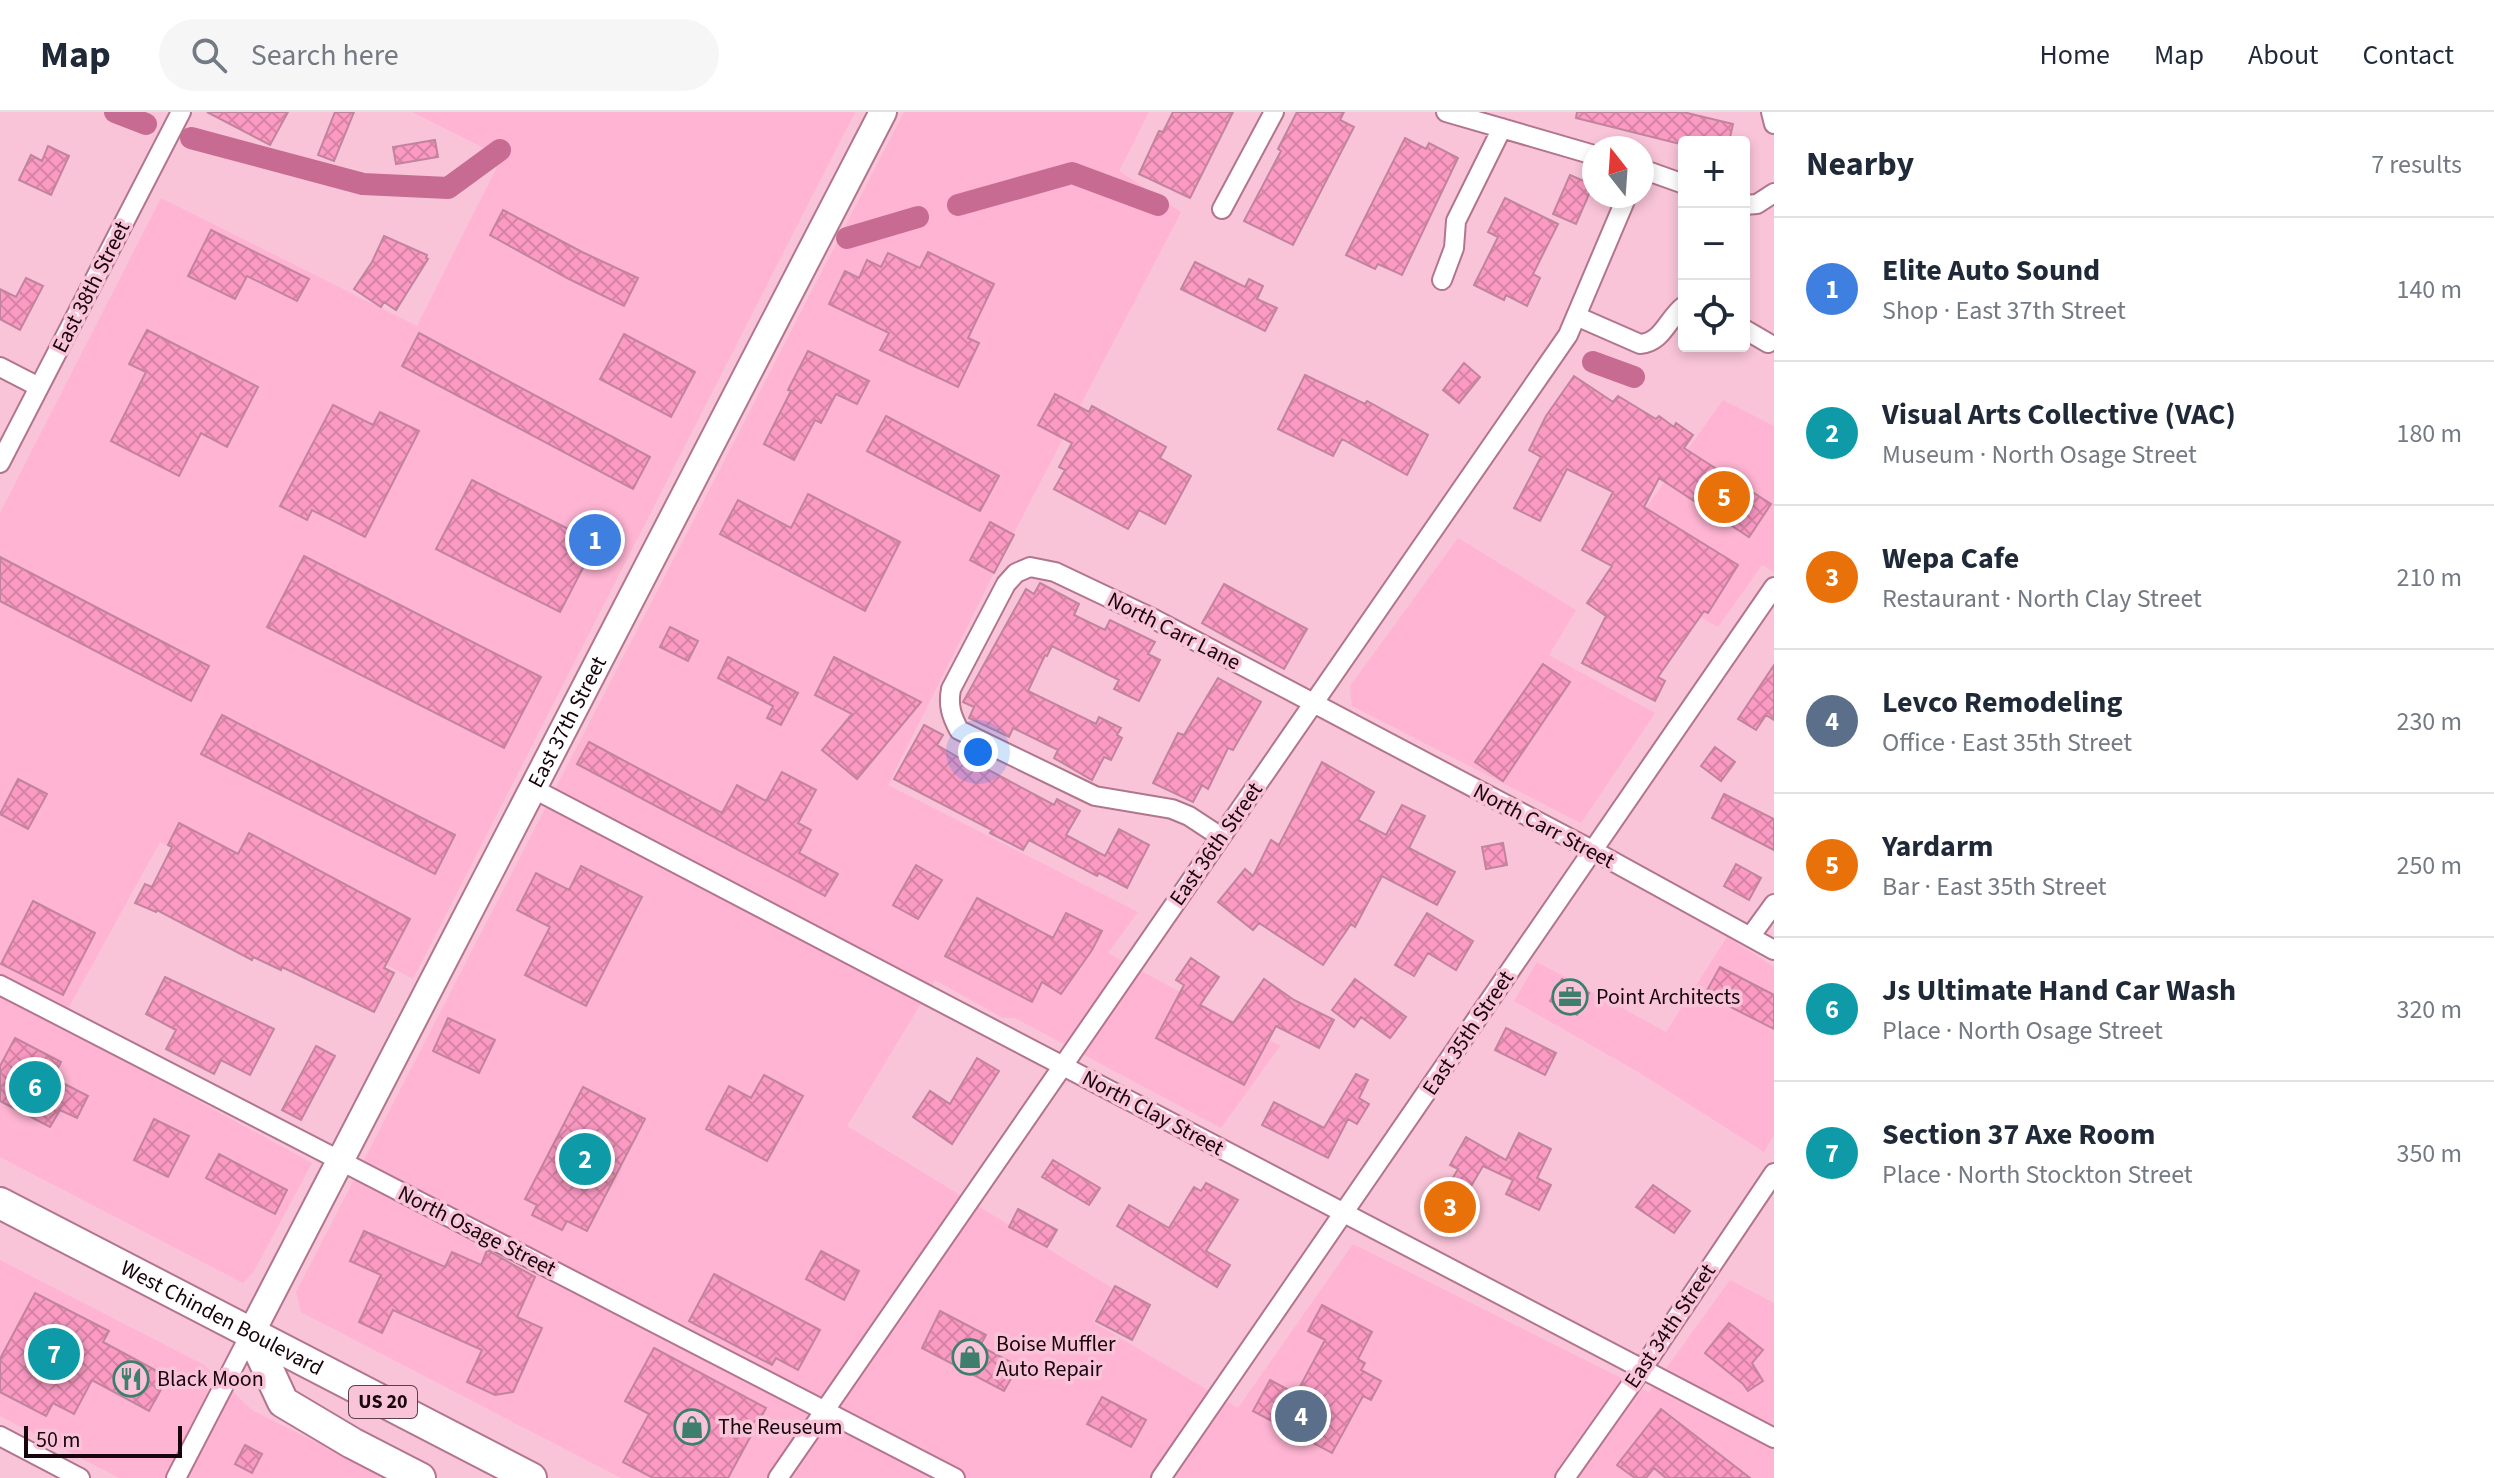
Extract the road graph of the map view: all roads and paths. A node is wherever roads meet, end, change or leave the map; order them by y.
1 (181, 112) edge
2 (883, 112) edge
3 (1274, 112) edge
4 (1446, 112) edge
5 (1771, 112) edge
6 (1774, 124) edge
7 (1502, 128) junction
8 (1582, 151) edge
9 (1654, 173) edge
10 (1678, 182) edge
11 (1772, 195) edge
12 (1750, 205) edge
13 (1622, 208) edge
14 (1222, 209) dead end
15 (1442, 280) dead end
16 (1678, 310) edge
17 (1576, 316) junction
18 (1750, 332) edge
19 (1768, 343) dead end
20 (0, 367) edge
21 (39, 387) junction
22 (0, 463) edge
23 (1774, 587) edge
24 (1313, 705) junction
25 (532, 788) junction
26 (1221, 837) junction
27 (1592, 850) junction
28 (1774, 904) edge
29 (1750, 937) junction
30 (1774, 950) edge
31 (0, 985) edge
32 (1063, 1066) junction
33 (340, 1161) junction
34 (1774, 1173) edge
35 (0, 1203) edge
36 (1344, 1213) junction
37 (251, 1333) junction
38 (1642, 1369) junction
39 (823, 1410) junction
40 (0, 1436) edge
41 (1774, 1438) edge
42 (80, 1478) edge
43 (176, 1478) edge
44 (420, 1478) edge
45 (531, 1478) edge
46 (778, 1478) edge
47 (955, 1478) edge
48 (1161, 1478) edge
49 (1565, 1478) edge

1 - 21 street, East 38th Street
2 - 25 street, East 37th Street
3 - 14 street
4 - 7 street
5 - 6 street
7 - 8 street
7 - 15 street
9 - 10 street
11 - 12 street
13 - 17 street, East 36th Street
16 - 17 street
17 - 24 street, East 36th Street
18 - 19 street
20 - 21 street
21 - 22 street, East 38th Street
23 - 27 street, East 35th Street
24 - 26 street, East 36th Street
24 - 26 street, North Carr Lane
24 - 27 street, North Carr Street
25 - 32 street, North Clay Street
25 - 33 street, East 37th Street
26 - 32 street, East 36th Street
27 - 29 street, North Carr Street
27 - 36 street, East 35th Street
28 - 29 street
29 - 30 street, North Carr Street
31 - 33 street, North Osage Street
32 - 36 street, North Clay Street
32 - 39 street, East 36th Street
33 - 37 street, East 37th Street
33 - 39 street, North Osage Street
34 - 38 street, East 34th Street
35 - 37 main road, West Chinden Boulevard / US 20
36 - 38 street, North Clay Street
36 - 48 street, East 35th Street
37 - 43 street
37 - 44 main road
37 - 45 main road, West Chinden Boulevard / US 20
38 - 41 street, North Clay Street
38 - 49 street, East 34th Street
39 - 46 street, East 36th Street
39 - 47 street, North Osage Street
40 - 42 street

